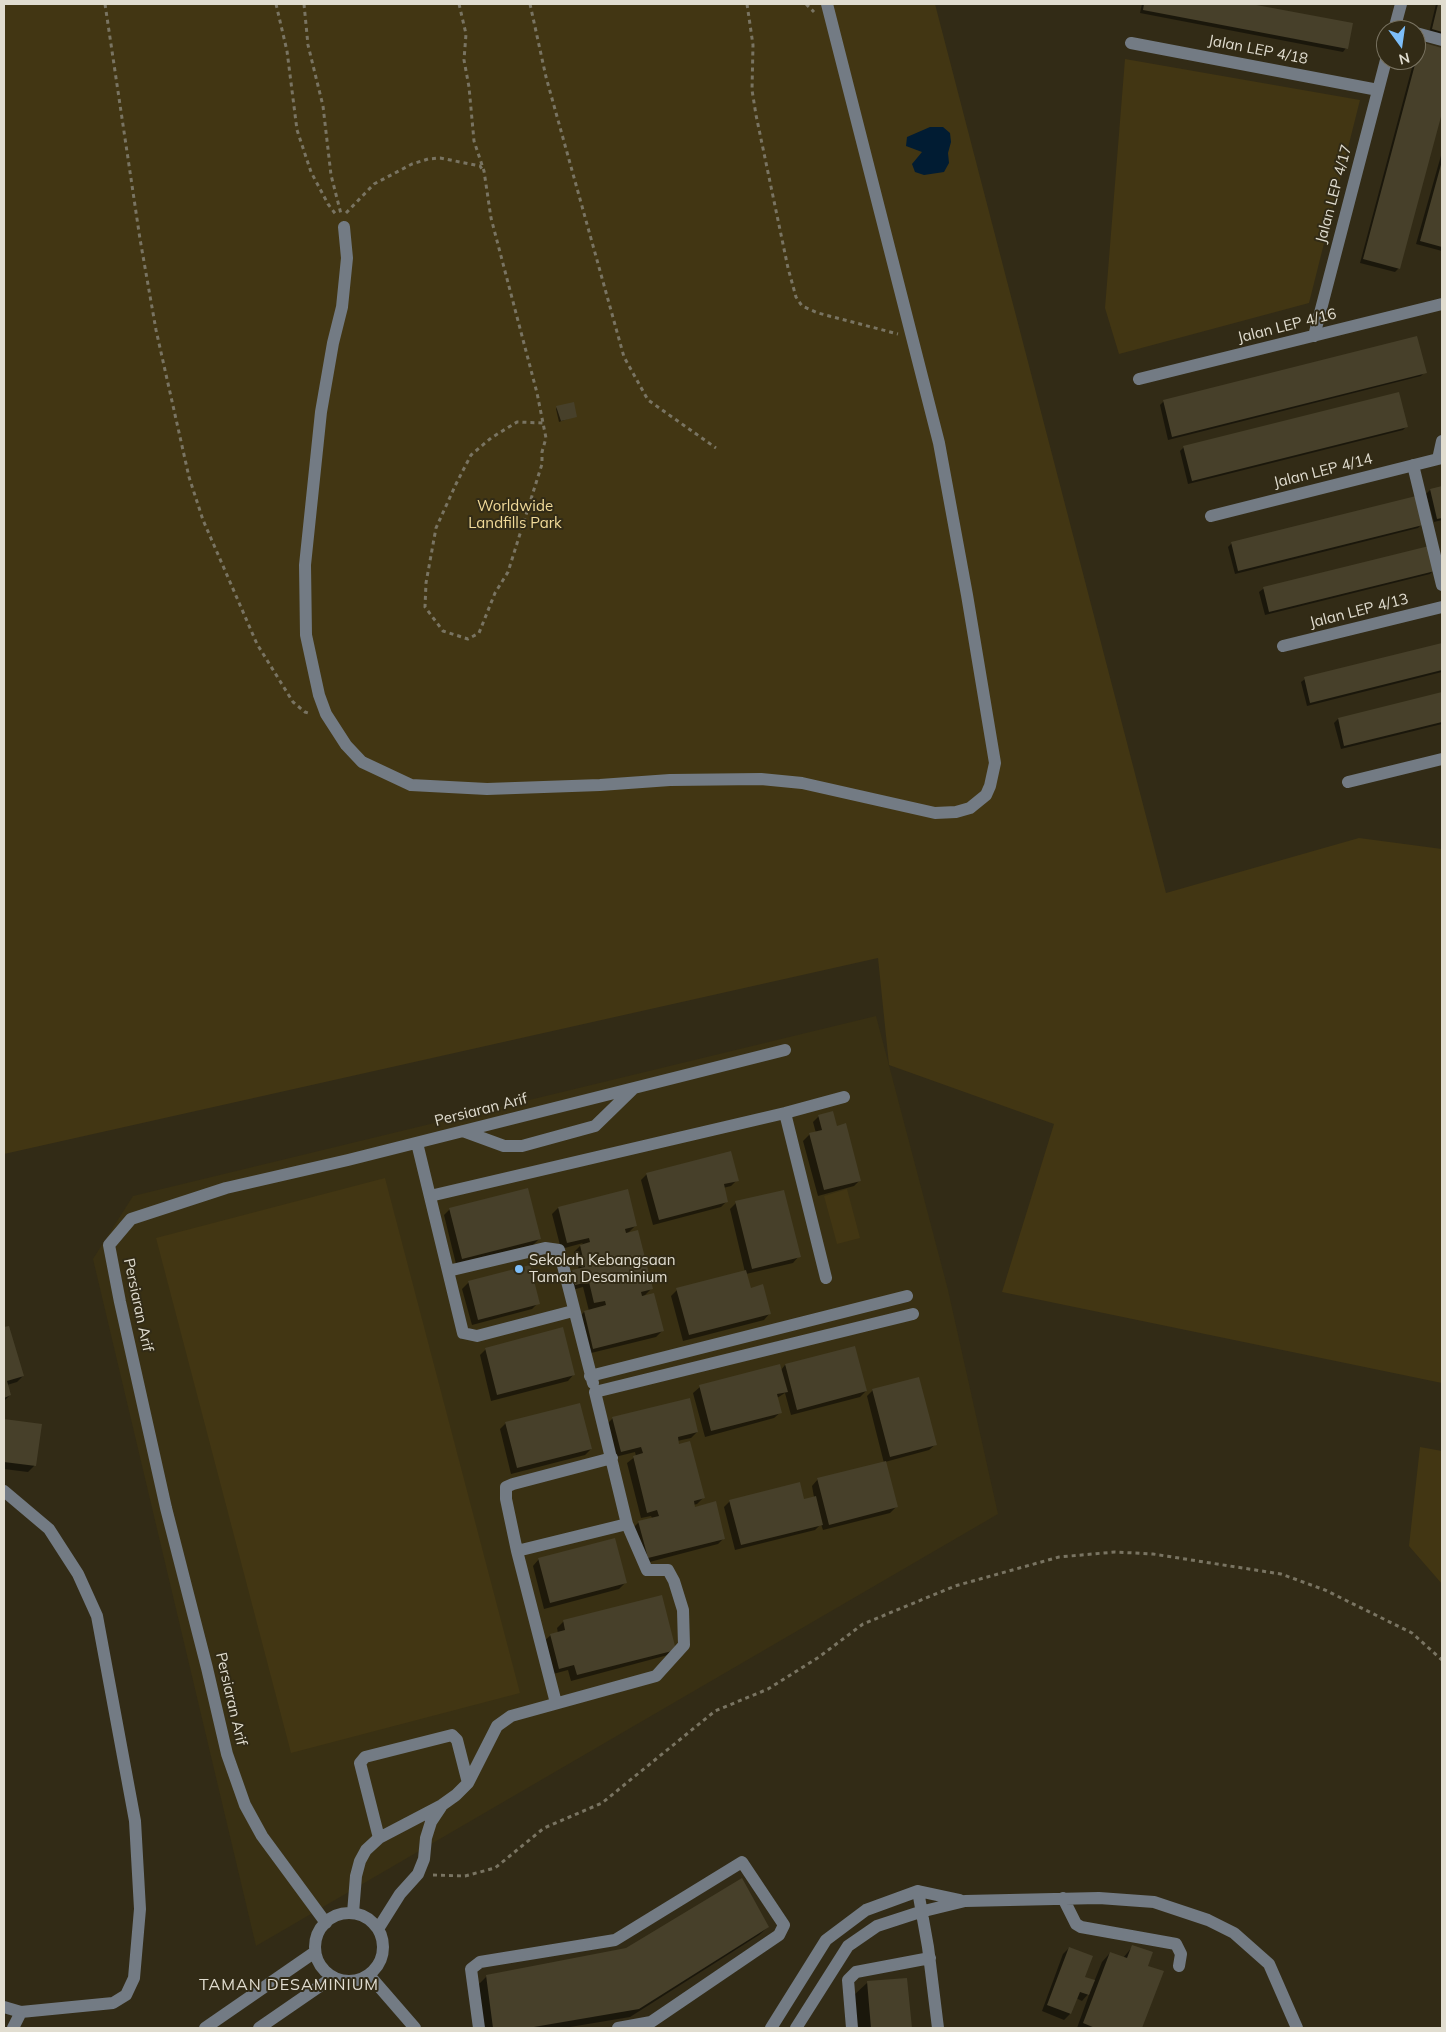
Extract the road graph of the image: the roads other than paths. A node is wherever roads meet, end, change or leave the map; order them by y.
1 (827, 4) edge
2 (1401, 4) edge
3 (1399, 20) edge
4 (1426, 36) edge
5 (1442, 40) edge
6 (1131, 43) dead end
7 (1383, 70) edge
8 (1378, 90) junction
9 (344, 227) road end
10 (1442, 304) edge
11 (1314, 336) junction
12 (1139, 379) dead end
13 (1442, 441) edge
14 (1440, 458) edge
15 (1413, 465) junction
16 (1211, 516) dead end
17 (1442, 585) edge
18 (1442, 607) edge
19 (1283, 646) dead end
20 (1442, 760) edge
21 (1348, 782) dead end
22 (785, 1050) dead end
23 (634, 1088) junction
24 (844, 1097) dead end
25 (784, 1113) junction
26 (463, 1131) junction
27 (417, 1142) junction
28 (430, 1196) junction
29 (448, 1270) junction
30 (826, 1278) dead end
31 (907, 1296) dead end
32 (574, 1311) junction
33 (913, 1314) dead end
34 (590, 1376) junction
35 (595, 1392) junction
36 (612, 1458) junction
37 (4, 1491) edge
38 (627, 1524) junction
39 (518, 1551) junction
40 (556, 1703) junction
41 (468, 1783) junction
42 (442, 1805) junction
43 (379, 1838) junction
44 (918, 1891) junction
45 (1063, 1898) junction
46 (965, 1901) junction
47 (920, 1912) junction
48 (353, 1913) junction
49 (326, 1922) junction
50 (378, 1928) junction
51 (315, 1952) junction
52 (930, 1958) junction
53 (1179, 1966) dead end
54 (369, 1975) junction
55 (333, 1977) junction
56 (4, 2006) edge
57 (21, 2012) junction
58 (652, 2025) edge
59 (13, 2028) edge
60 (205, 2028) edge
61 (259, 2028) edge
62 (415, 2028) edge
63 (479, 2028) edge
64 (618, 2028) edge
65 (771, 2028) edge
66 (796, 2028) edge
67 (852, 2028) edge
68 (938, 2028) edge
69 (1297, 2028) edge

1 - 9 street
2 - 3 street
4 - 5 street
6 - 8 street, Jalan LEP 4/18
7 - 8 street, Jalan LEP 4/17
8 - 11 street, Jalan LEP 4/17
10 - 11 street, Jalan LEP 4/16
11 - 12 street, Jalan LEP 4/16
13 - 14 street
14 - 15 street, Jalan LEP 4/14
15 - 16 street, Jalan LEP 4/14
15 - 17 street
18 - 19 street, Jalan LEP 4/13
20 - 21 street
22 - 23 street, Persiaran Arif
23 - 26 street, Persiaran Arif
23 - 26 street
24 - 25 street
25 - 28 street
25 - 30 street
26 - 27 street, Persiaran Arif
27 - 28 street
27 - 49 street, Persiaran Arif
28 - 29 street
29 - 32 street
29 - 32 street
31 - 34 street
32 - 34 street
33 - 35 street
34 - 35 street
35 - 36 street
36 - 38 street
36 - 39 street
37 - 57 street
38 - 39 street
38 - 40 street
39 - 40 street
40 - 41 street
41 - 42 street
41 - 43 street
42 - 43 street
42 - 50 street
43 - 48 street
44 - 46 street
44 - 47 street
44 - 65 street
45 - 46 street
45 - 53 street
45 - 69 street
46 - 47 street
47 - 52 street
47 - 66 street
48 - 49 street
48 - 50 street
49 - 51 street
50 - 54 street
51 - 55 street
51 - 60 street
52 - 67 street
52 - 68 street
54 - 55 street
54 - 62 street
55 - 61 street
56 - 57 street
57 - 59 street
58 - 63 street
58 - 64 street

